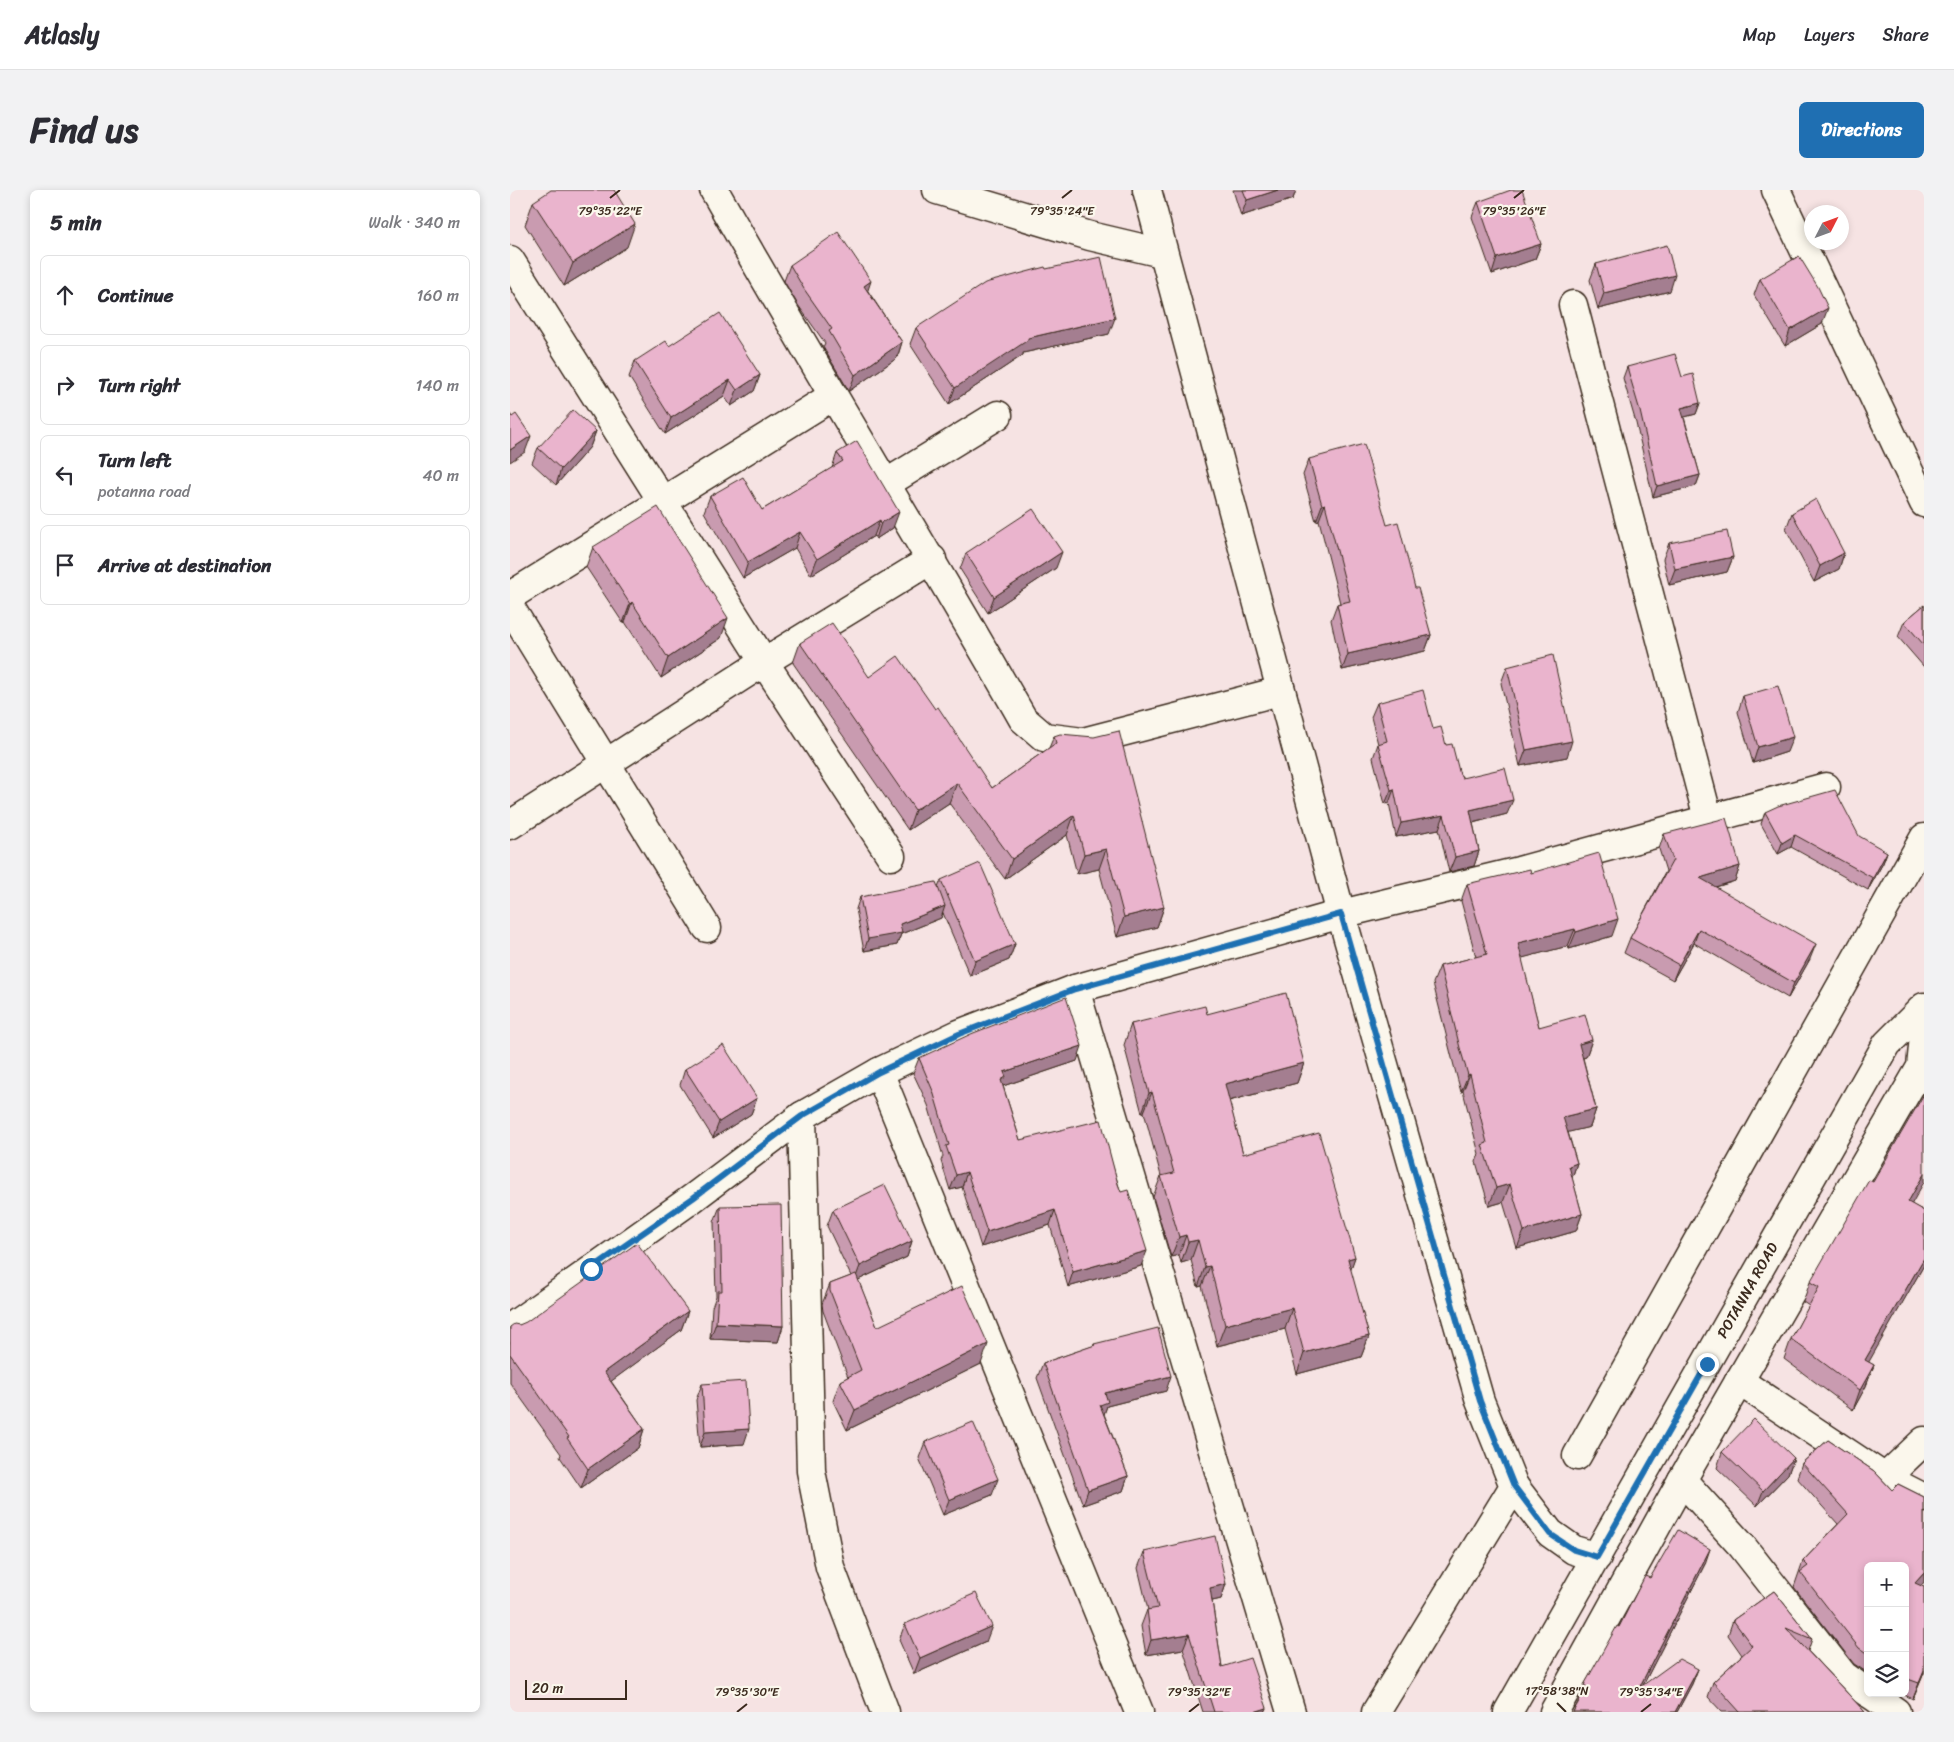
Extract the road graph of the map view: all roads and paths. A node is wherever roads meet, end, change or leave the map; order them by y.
1 (714, 190) edge
2 (937, 190) edge
3 (1147, 190) edge
4 (1776, 190) edge
5 (1162, 253) junction
6 (510, 260) edge
7 (1574, 304) dead end
8 (834, 396) junction
9 (998, 415) dead end
10 (887, 483) junction
11 (662, 502) junction
12 (1924, 503) edge
13 (932, 559) junction
14 (510, 596) edge
15 (510, 607) edge
16 (764, 662) junction
17 (1280, 692) junction
18 (606, 765) junction
19 (1826, 787) dead end
20 (1708, 818) junction
21 (510, 826) edge
22 (1924, 838) edge
23 (891, 856) dead end
24 (1341, 914) junction
25 (707, 928) dead end
26 (1075, 989) junction
27 (1924, 1007) edge
28 (1924, 1036) edge
29 (879, 1072) junction
30 (802, 1116) junction
31 (510, 1328) edge
32 (1739, 1381) junction
33 (1924, 1441) edge
34 (1577, 1456) dead end
35 (1885, 1478) junction
36 (1682, 1480) junction
37 (1514, 1486) junction
38 (1924, 1498) edge
39 (1586, 1554) junction
40 (1864, 1690) edge
41 (1874, 1697) edge
42 (886, 1712) edge
43 (1139, 1712) edge
44 (1291, 1712) edge
45 (1376, 1712) edge
46 (1508, 1712) edge
47 (1554, 1712) edge
48 (1896, 1712) edge

1 - 8 street
2 - 5 street
3 - 5 street
4 - 12 street
5 - 17 street
6 - 11 street
7 - 20 street
8 - 10 street
8 - 11 street
9 - 10 street
10 - 13 street
11 - 14 street
11 - 16 street
13 - 16 street
13 - 17 street
15 - 18 street
16 - 18 street
16 - 23 street
17 - 24 street
18 - 21 street
18 - 25 street
19 - 20 street
20 - 24 street
22 - 34 street
24 - 26 street
24 - 37 street
26 - 29 street
26 - 44 street
27 - 39 street, POTANNA ROAD
28 - 32 street
29 - 30 street
29 - 43 street
30 - 31 street
30 - 42 street
32 - 35 street
32 - 36 street
33 - 35 street
35 - 38 street
36 - 40 street
36 - 47 street
37 - 39 street
37 - 45 street
39 - 46 street, POTANNA ROAD
41 - 48 street

